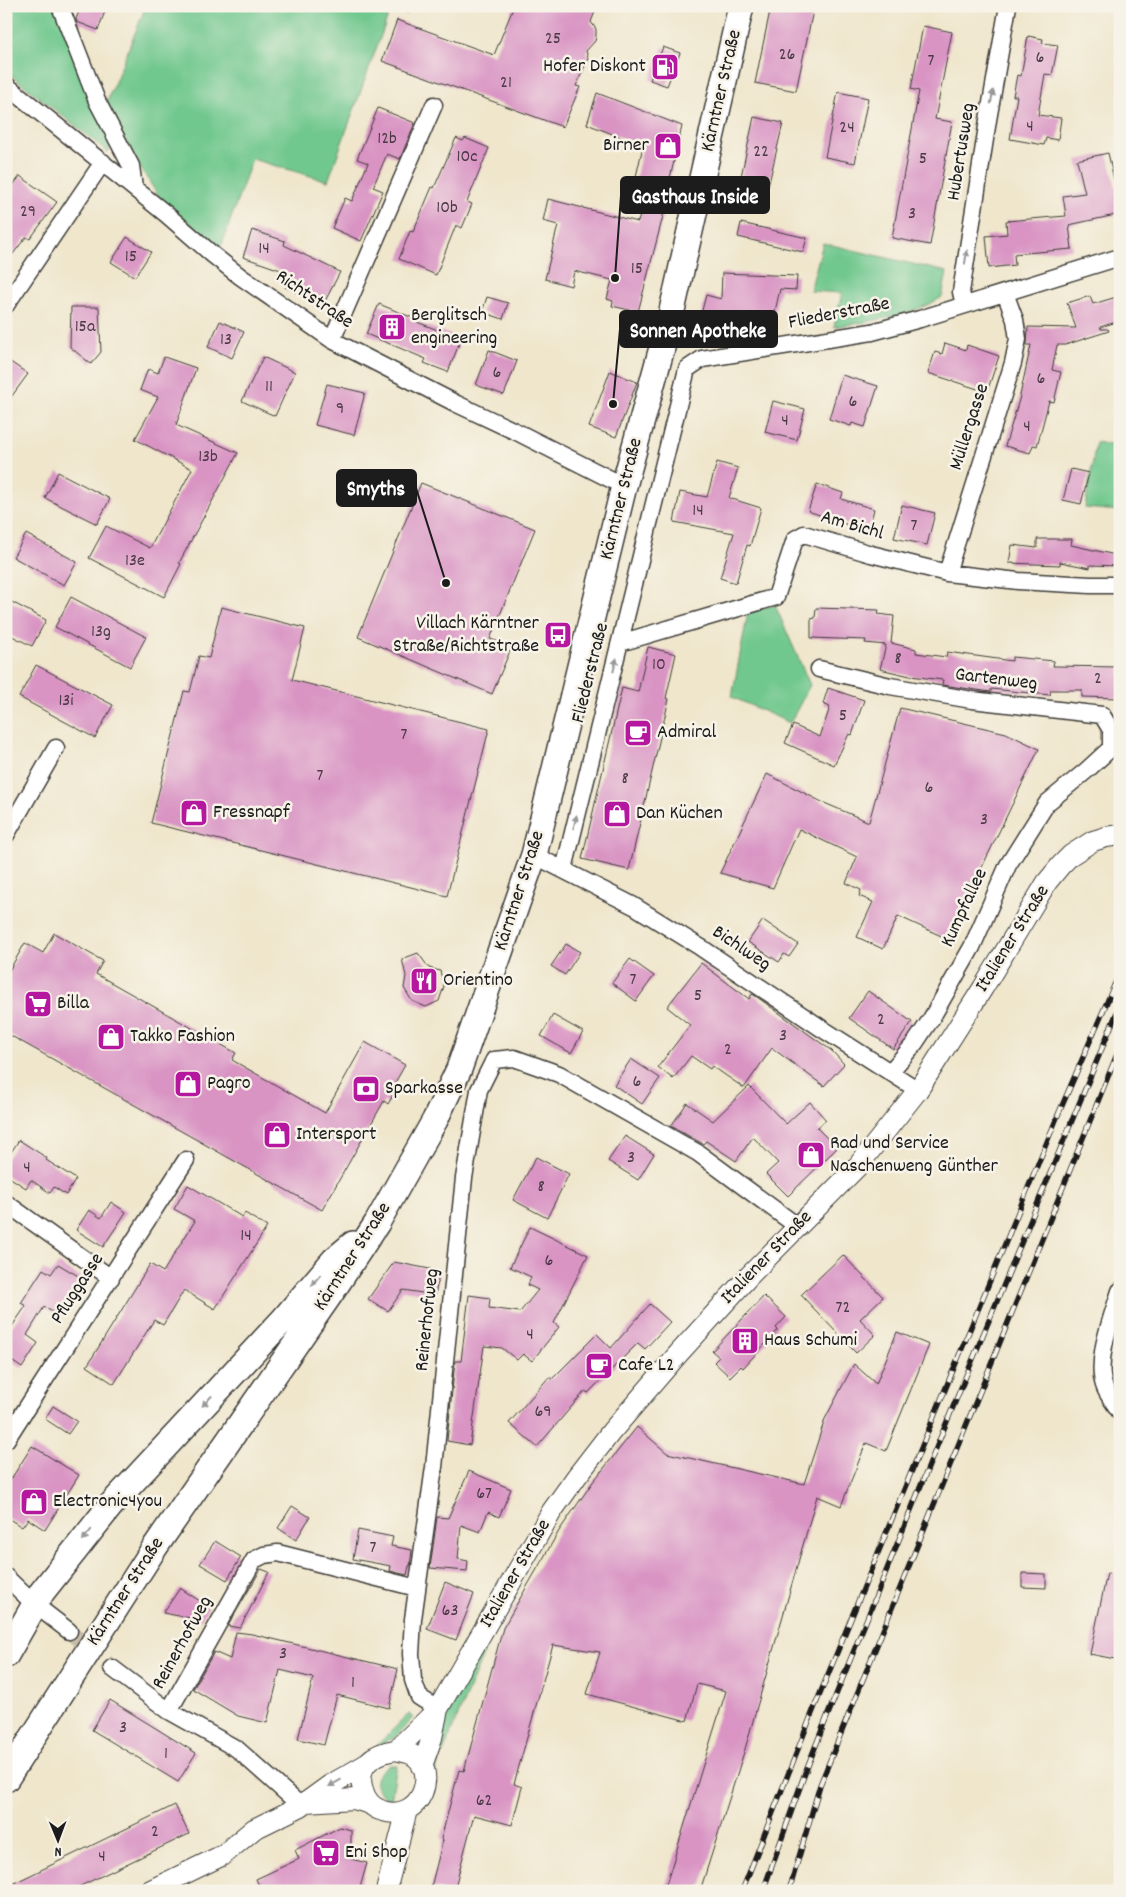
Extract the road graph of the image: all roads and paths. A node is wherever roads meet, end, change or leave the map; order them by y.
1 (60, 6) edge
2 (741, 6) edge
3 (1008, 6) edge
4 (6, 85) edge
5 (434, 105) dead end
6 (103, 162) junction
7 (134, 188) junction
8 (1120, 257) edge
9 (1005, 292) junction
10 (6, 305) edge
11 (964, 305) junction
12 (332, 340) junction
13 (624, 486) junction
14 (947, 573) junction
15 (1120, 585) edge
16 (620, 643) junction
17 (819, 669) dead end
18 (56, 748) dead end
19 (1088, 770) joint
20 (6, 835) edge
21 (1120, 835) edge
22 (534, 855) junction
23 (564, 870) junction
24 (891, 1072) junction
25 (918, 1090) junction
26 (186, 1160) dead end
27 (6, 1203) edge
28 (377, 1223) junction
29 (797, 1226) junction
30 (111, 1278) junction
31 (1120, 1291) edge
32 (1120, 1412) edge
33 (6, 1440) edge
34 (6, 1577) edge
35 (417, 1588) junction
36 (34, 1604) junction
37 (69, 1631) tunnel mouth
38 (6, 1655) edge
39 (112, 1668) tunnel mouth
40 (438, 1710) junction
41 (169, 1711) junction
42 (396, 1750) junction
43 (365, 1765) junction
44 (422, 1766) junction
45 (6, 1779) edge
46 (303, 1804) junction
47 (370, 1804) junction
48 (398, 1812) junction
49 (149, 1891) edge
50 (386, 1891) edge

1 - 7 street
2 - 13 main road, Kärntner Straße
11 -> 3 street, Hubertusweg
4 - 6 street, Richtstraße
5 - 12 street
6 - 7 street, Richtstraße
6 - 10 street
7 - 12 street, Richtstraße
8 - 9 street, Fliederstraße
9 - 11 street, Fliederstraße
9 - 14 street, Müllergasse
11 - 16 street, Fliederstraße
12 - 13 street, Richtstraße
13 - 22 main road, Kärntner Straße
14 - 15 street, Am Bichl
14 - 16 street, Am Bichl
23 -> 16 street, Fliederstraße
17 - 19 street, Gartenweg
18 - 20 street
19 - 24 street, Kumpfallee
21 - 25 street, Italiener Straße
22 - 23 street, Bichlweg
22 - 28 main road, Kärntner Straße
23 - 24 street, Bichlweg
24 - 25 street, Bichlweg
25 - 29 street, Italiener Straße
26 - 30 street, Pfluggasse
27 - 30 street
28 -> 36 main road
28 - 45 main road, Kärntner Straße
29 - 35 street, Reinerhofweg
29 - 40 street, Italiener Straße
30 - 33 street, Pfluggasse
31 - 32 street
34 - 36 street
35 - 40 street, Reinerhofweg
35 - 41 street, Reinerhofweg
36 - 37 street
36 - 38 main road
39 - 41 street
40 - 42 street, Italiener Straße
40 - 44 street, Italiener Straße
41 - 46 street
42 - 43 street, Italiener Straße
42 - 44 street
43 -> 46 street, Italiener Straße
43 - 47 street
44 - 48 street, Italiener Straße
46 - 47 street
46 - 49 street
47 - 48 street
48 - 50 street, Italiener Straße

